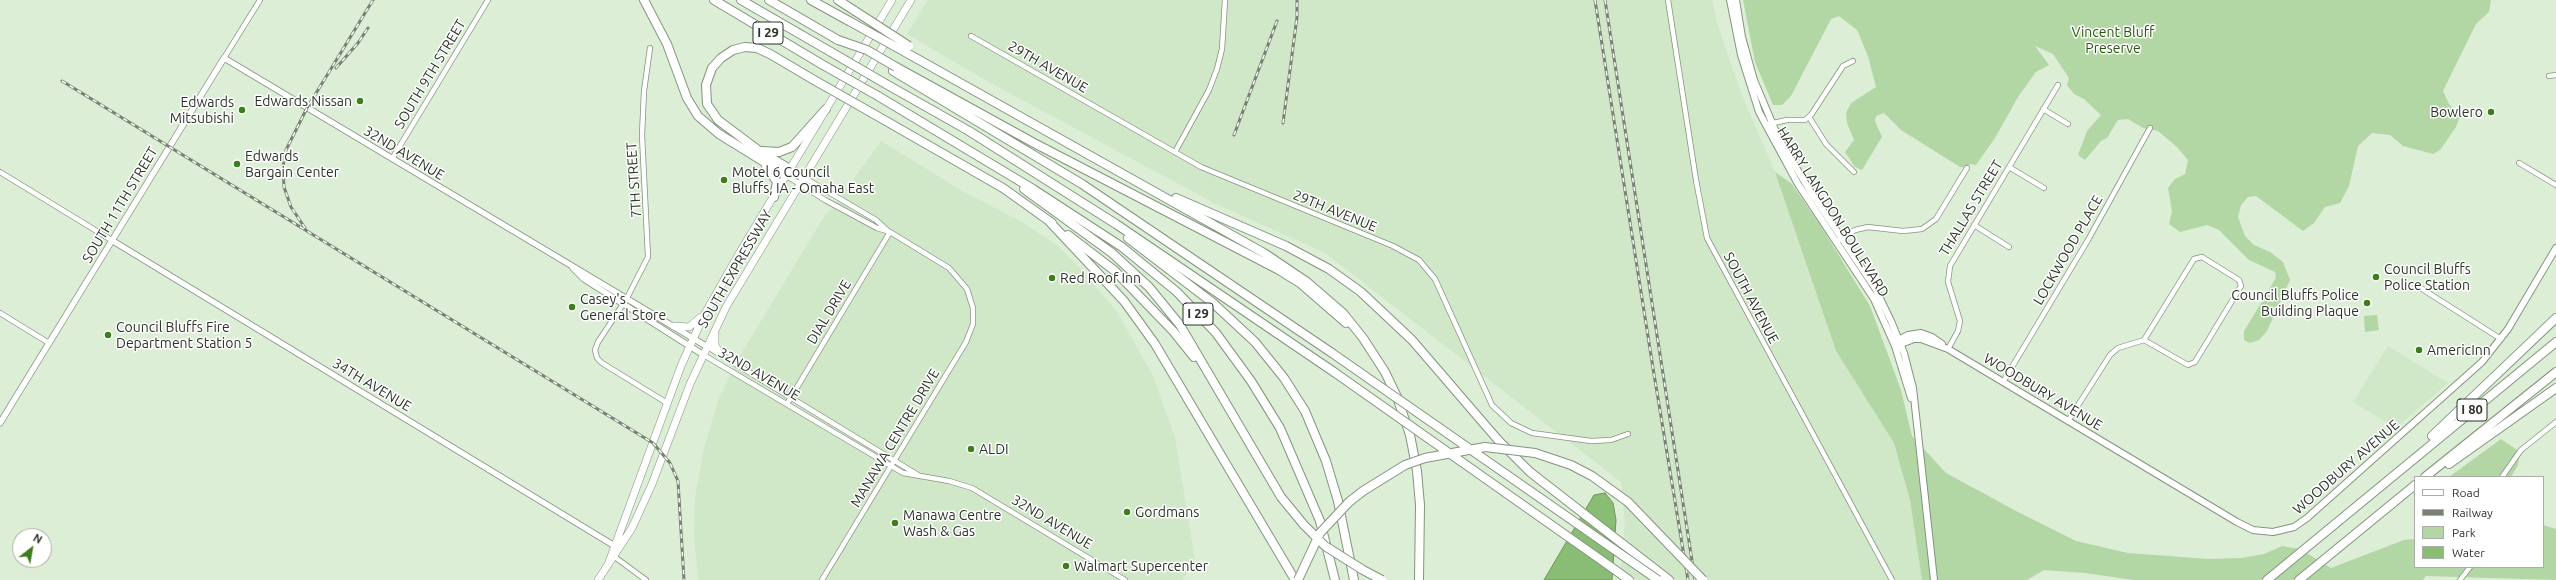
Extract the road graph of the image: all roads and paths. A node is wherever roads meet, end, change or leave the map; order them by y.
1 (260, 0) edge
2 (488, 0) edge
3 (644, 0) edge
4 (714, 0) edge
5 (741, 0) edge
6 (769, 0) edge
7 (811, 0) edge
8 (838, 0) edge
9 (892, 0) edge
10 (911, 0) edge
11 (1225, 0) edge
12 (1668, 0) edge
13 (1730, 0) edge
14 (1736, 0) edge
15 (971, 36) dead end
16 (650, 48) dead end
17 (907, 49) junction
18 (224, 58) junction
19 (1853, 61) dead end
20 (895, 69) junction
21 (2556, 75) edge
22 (2548, 76) dead end
23 (2058, 85) dead end
24 (826, 109) junction
25 (2043, 109) junction
26 (1809, 117) junction
27 (1769, 124) junction
28 (2068, 124) dead end
29 (2150, 128) dead end
30 (950, 139) junction
31 (756, 152) junction
32 (1175, 152) junction
33 (392, 159) junction
34 (2519, 163) dead end
35 (2009, 167) junction
36 (1967, 168) dead end
37 (1116, 169) junction
38 (0, 172) edge
39 (789, 172) junction
40 (1854, 172) dead end
41 (803, 177) junction
42 (799, 184) junction
43 (2556, 184) edge
44 (2044, 188) dead end
45 (774, 197) junction
46 (1048, 220) junction
47 (1116, 224) junction
48 (1974, 226) junction
49 (890, 232) junction
50 (1839, 239) junction
51 (112, 241) junction
52 (2009, 247) dead end
53 (2556, 248) edge
54 (572, 268) junction
55 (2419, 287) dead end
56 (627, 298) junction
57 (623, 304) junction
58 (708, 308) junction
59 (0, 313) edge
60 (2556, 318) edge
61 (718, 322) junction
62 (674, 326) junction
63 (1895, 328) junction
64 (1911, 337) junction
65 (694, 338) junction
66 (1363, 338) junction
67 (2501, 339) junction
68 (2144, 340) junction
69 (1898, 342) junction
70 (2556, 342) edge
71 (49, 343) junction
72 (690, 345) junction
73 (706, 346) junction
74 (1948, 349) junction
75 (702, 354) junction
76 (1905, 355) junction
77 (723, 356) junction
78 (2556, 372) edge
79 (1211, 378) junction
80 (2003, 382) junction
81 (2556, 388) edge
82 (791, 397) junction
83 (667, 403) junction
84 (787, 404) junction
85 (1915, 411) junction
86 (2068, 421) junction
87 (2556, 422) edge
88 (0, 423) edge
89 (1628, 434) dead end
90 (895, 460) junction
91 (891, 466) junction
92 (2397, 471) junction
93 (919, 476) junction
94 (2426, 476) edge
95 (2432, 476) edge
96 (2503, 476) edge
97 (2414, 486) edge
98 (2414, 489) edge
99 (2376, 515) junction
100 (617, 548) junction
101 (613, 555) junction
102 (2469, 568) edge
103 (598, 580) edge
104 (646, 580) edge
105 (822, 580) edge
106 (1125, 580) edge
107 (1295, 580) edge
108 (1298, 580) edge
109 (1335, 580) edge
110 (1354, 580) edge
111 (1382, 580) edge
112 (1419, 580) edge
113 (1629, 580) edge
114 (1658, 580) edge
115 (1669, 580) edge
116 (1703, 580) edge
117 (1892, 580) edge
118 (1934, 580) edge
119 (2267, 580) edge
120 (2299, 580) edge
121 (2460, 580) edge

1 - 18 street, SOUTH 11TH STREET
2 - 33 street, SOUTH 9TH STREET
3 - 31 highway
4 - 30 highway, I 29, bridge
5 - 47 highway, bridge
6 - 20 highway, bridge
7 - 17 highway, bridge
8 - 17 highway, bridge
9 - 24 main road, SOUTH EXPRESSWAY
10 - 41 main road, SOUTH EXPRESSWAY
11 - 32 street
12 - 117 street, SOUTH AVENUE
13 - 27 main road, HARRY LANGDON BOULEVARD
14 - 27 main road, HARRY LANGDON BOULEVARD
15 - 32 street, 29TH AVENUE
16 - 56 street, 7TH STREET
17 - 37 highway
18 - 33 street, 32ND AVENUE
18 - 51 street, SOUTH 11TH STREET
19 - 26 street
20 - 66 highway
20 - 114 highway, bridge
21 - 22 street
23 - 25 street, THALLAS STREET
24 - 31 highway
24 - 39 main road, SOUTH EXPRESSWAY
25 - 28 street
25 - 35 street, THALLAS STREET
26 - 27 street
26 - 40 street
27 - 50 main road, HARRY LANGDON BOULEVARD
29 - 80 street, LOCKWOOD PLACE
30 - 79 highway
30 - 109 highway, I 29
31 - 39 highway
31 - 45 highway
31 - 46 highway, bridge
32 - 89 street, 29TH AVENUE
33 - 54 street, 32ND AVENUE
34 - 43 street
35 - 44 street
35 - 48 street, THALLAS STREET
36 - 50 street
37 - 66 highway
37 - 115 highway
38 - 51 street
39 - 41 highway
39 - 42 street
39 - 45 main road, SOUTH EXPRESSWAY
41 - 42 main road, SOUTH EXPRESSWAY
41 - 49 street
42 - 49 street
42 - 61 main road, SOUTH EXPRESSWAY
45 - 58 main road, SOUTH EXPRESSWAY
46 - 79 highway
46 - 107 highway
47 - 110 highway
47 - 113 highway, bridge
48 - 52 street
48 - 74 street, THALLAS STREET
49 - 82 street, DIAL DRIVE
49 - 90 street, MANAWA CENTRE DRIVE
50 - 63 main road, HARRY LANGDON BOULEVARD
50 - 69 main road, HARRY LANGDON BOULEVARD
51 - 71 street, SOUTH 11TH STREET
51 - 100 street, 34TH AVENUE
53 - 67 main road, WOODBURY AVENUE
54 - 56 street, 32ND AVENUE
54 - 57 street, 32ND AVENUE
55 - 67 street
56 - 57 street, 7TH STREET
56 - 62 street, 32ND AVENUE
57 - 72 street, 32ND AVENUE
57 - 83 street, 7TH STREET
58 - 62 main road
58 - 65 main road, SOUTH EXPRESSWAY
59 - 71 street
60 - 92 highway
61 - 73 main road, SOUTH EXPRESSWAY
61 - 77 main road
62 - 65 street, 32ND AVENUE
63 - 64 main road
63 - 69 main road, HARRY LANGDON BOULEVARD
64 - 69 main road, WOODBURY AVENUE
64 - 74 main road, WOODBURY AVENUE
64 - 76 main road
65 - 72 main road, SOUTH EXPRESSWAY
65 - 73 street, 32ND AVENUE
66 - 112 highway
67 - 86 main road, WOODBURY AVENUE
68 - 68 street
68 - 86 street
69 - 76 main road, HARRY LANGDON BOULEVARD
69 - 85 main road, HARRY LANGDON BOULEVARD
70 - 92 highway, I 80
71 - 88 street, SOUTH 11TH STREET
72 - 75 street, 32ND AVENUE
72 - 83 main road, SOUTH EXPRESSWAY
73 - 75 main road, SOUTH EXPRESSWAY
73 - 77 street, 32ND AVENUE
74 - 80 main road, WOODBURY AVENUE
75 - 84 street, 32ND AVENUE
75 - 100 main road, SOUTH EXPRESSWAY
76 - 85 main road, HARRY LANGDON BOULEVARD
77 - 82 street, 32ND AVENUE
78 - 94 highway, I 80
79 - 111 highway, bridge
80 - 86 main road, WOODBURY AVENUE
81 - 95 highway
82 - 84 street, DIAL DRIVE
82 - 90 street, 32ND AVENUE
83 - 100 main road, SOUTH EXPRESSWAY
84 - 91 street, 32ND AVENUE
85 - 118 main road, HARRY LANGDON BOULEVARD
87 - 96 street
90 - 91 street, MANAWA CENTRE DRIVE
90 - 93 street, 32ND AVENUE
91 - 93 street, 32ND AVENUE
91 - 105 street, MANAWA CENTRE DRIVE
92 - 119 highway, I 80
93 - 106 street, 32ND AVENUE
97 - 99 highway
98 - 99 highway
99 - 120 highway
100 - 101 main road, SOUTH EXPRESSWAY
101 - 103 main road, SOUTH EXPRESSWAY
101 - 104 street
102 - 121 street
108 - 116 highway, bridge

